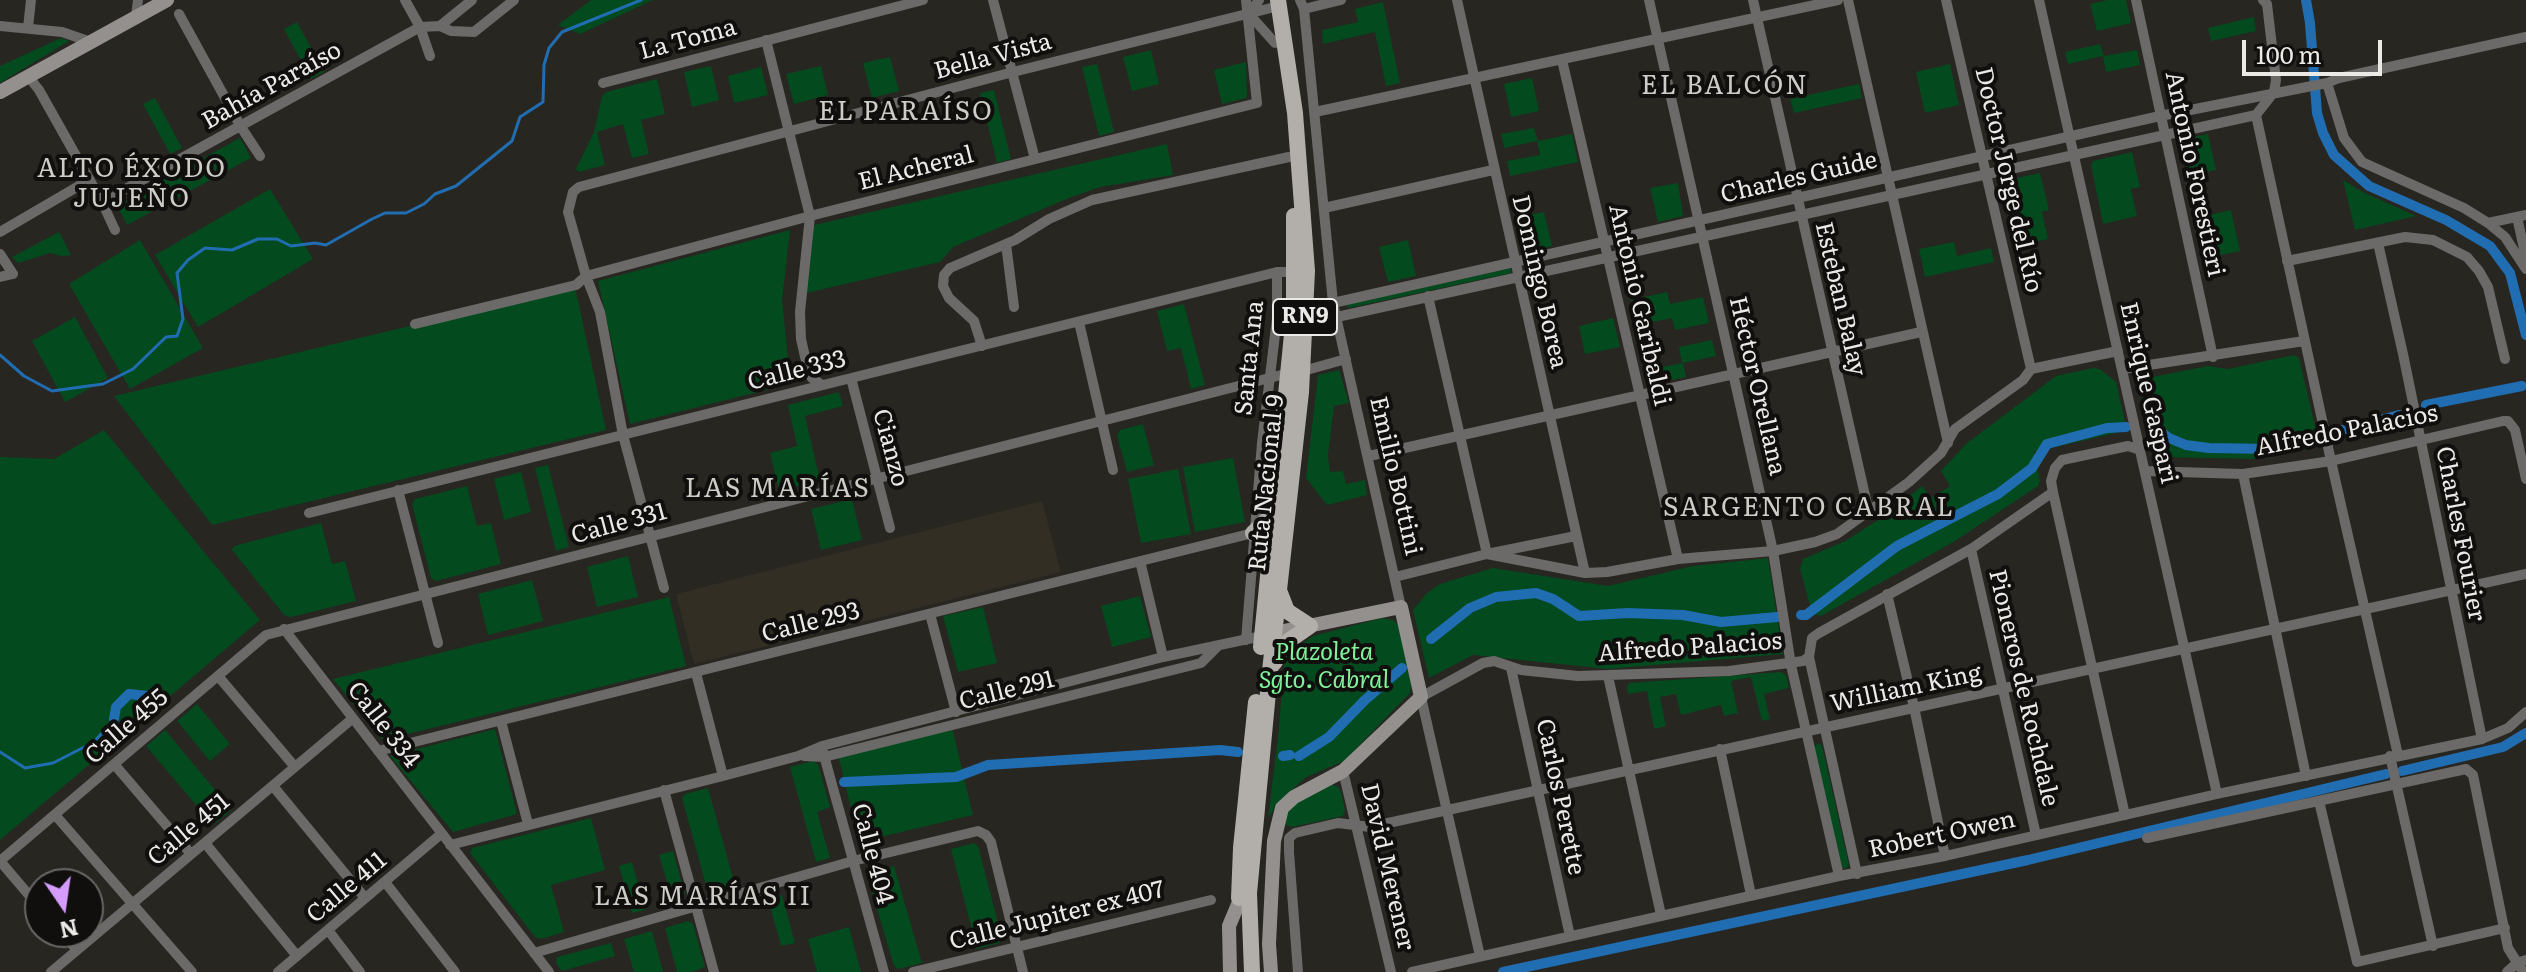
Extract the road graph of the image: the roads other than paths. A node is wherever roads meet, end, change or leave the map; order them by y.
1 (31, 0) edge
2 (167, 0) edge
3 (405, 0) edge
4 (472, 0) edge
5 (514, 0) edge
6 (923, 0) edge
7 (993, 0) edge
8 (1246, 0) edge
9 (1341, 0) edge
10 (1457, 0) edge
11 (1649, 0) edge
12 (1753, 0) edge
13 (1838, 0) edge
14 (1848, 0) edge
15 (1946, 0) edge
16 (2039, 0) edge
17 (2136, 0) edge
18 (2265, 2) edge
19 (1271, 3) edge
20 (1302, 4) edge
21 (142, 6) edge
22 (179, 14) dead end
23 (1249, 14) junction
24 (1757, 18) junction
25 (0, 26) edge
26 (440, 26) junction
27 (420, 27) junction
28 (28, 28) junction
29 (2526, 37) edge
30 (1658, 39) junction
31 (766, 40) junction
32 (88, 41) junction
33 (1275, 43) junction
34 (430, 56) dead end
35 (1562, 60) junction
36 (1013, 72) junction
37 (28, 76) junction
38 (1474, 79) junction
39 (603, 83) dead end
40 (2327, 83) junction
41 (0, 92) edge
42 (2278, 92) junction
43 (1315, 112) junction
44 (2256, 115) junction
45 (2160, 116) junction
46 (241, 127) junction
47 (788, 133) junction
48 (2164, 135) junction
49 (2070, 137) junction
50 (2073, 155) junction
51 (260, 156) dead end
52 (1289, 157) junction
53 (1982, 157) junction
54 (1035, 159) junction
55 (1493, 170) junction
56 (1986, 174) junction
57 (1888, 178) junction
58 (89, 180) junction
59 (1892, 194) junction
60 (1796, 199) junction
61 (102, 202) junction
62 (1324, 208) junction
63 (1800, 214) junction
64 (810, 216) junction
65 (2522, 216) edge
66 (1700, 221) junction
67 (2488, 223) junction
68 (115, 230) dead end
69 (0, 232) edge
70 (1703, 236) junction
71 (1604, 241) junction
72 (2378, 243) junction
73 (1006, 244) junction
74 (0, 254) edge
75 (1608, 257) junction
76 (2526, 258) edge
77 (1515, 261) junction
78 (2287, 261) junction
79 (2526, 269) edge
80 (1277, 272) junction
81 (1296, 272) junction
82 (586, 276) junction
83 (1518, 276) junction
84 (0, 277) edge
85 (1428, 296) junction
86 (1333, 303) junction
87 (1014, 307) dead end
88 (1337, 317) junction
89 (1079, 322) junction
90 (415, 324) dead end
91 (1921, 332) junction
92 (2304, 341) junction
93 (982, 346) junction
94 (2118, 351) junction
95 (1831, 352) junction
96 (2213, 357) junction
97 (1346, 359) junction
98 (2505, 359) dead end
99 (2031, 369) junction
100 (2123, 369) junction
101 (808, 370) junction
102 (1296, 372) junction
103 (1735, 373) junction
104 (851, 378) junction
105 (1269, 378) junction
106 (822, 385) junction
107 (801, 390) junction
108 (1638, 395) junction
109 (1548, 414) junction
110 (1102, 421) junction
111 (1459, 434) junction
112 (623, 435) junction
113 (2421, 440) junction
114 (1948, 443) junction
115 (2137, 449) junction
116 (1369, 456) junction
117 (2331, 461) junction
118 (1113, 470) dead end
119 (2145, 471) junction
120 (2243, 474) junction
121 (877, 479) junction
122 (2526, 479) edge
123 (398, 490) junction
124 (2053, 492) junction
125 (1275, 508) junction
126 (309, 513) dead end
127 (1869, 513) junction
128 (890, 528) dead end
129 (1253, 533) junction
130 (650, 536) junction
131 (1576, 536) junction
132 (1971, 549) junction
133 (1773, 551) junction
134 (1487, 554) junction
135 (1678, 559) junction
136 (1140, 561) junction
137 (1585, 573) junction
138 (2526, 574) edge
139 (1395, 577) junction
140 (664, 588) dead end
141 (2450, 589) junction
142 (1279, 591) junction
143 (1887, 594) junction
144 (426, 595) junction
145 (1401, 607) junction
146 (2363, 609) junction
147 (930, 614) junction
148 (1310, 626) junction
149 (284, 629) junction
150 (2275, 629) junction
151 (1261, 636) junction
152 (438, 643) dead end
153 (1218, 646) junction
154 (2184, 648) junction
155 (1163, 657) junction
156 (1809, 657) junction
157 (1791, 665) junction
158 (2093, 667) junction
159 (1511, 668) junction
160 (1270, 671) junction
161 (696, 673) junction
162 (218, 676) junction
163 (1608, 676) junction
164 (2004, 688) junction
165 (1421, 697) junction
166 (1914, 707) junction
167 (956, 712) junction
168 (2526, 712) edge
169 (352, 719) junction
170 (501, 721) junction
171 (1825, 727) junction
172 (1806, 731) junction
173 (2482, 739) junction
174 (1720, 749) junction
175 (378, 751) junction
176 (823, 752) junction
177 (2394, 756) junction
178 (114, 764) junction
179 (295, 767) junction
180 (1629, 769) junction
181 (1343, 771) junction
182 (723, 776) junction
183 (2306, 776) junction
184 (2396, 783) junction
185 (273, 786) junction
186 (1538, 789) junction
187 (664, 790) junction
188 (2217, 794) junction
189 (2319, 801) junction
190 (1445, 810) junction
191 (2125, 815) junction
192 (56, 816) junction
193 (528, 824) junction
194 (1356, 824) junction
195 (441, 834) junction
196 (2036, 835) junction
197 (2147, 838) dead end
198 (205, 843) junction
199 (450, 845) junction
200 (191, 854) junction
201 (1945, 856) junction
202 (0, 861) edge
203 (853, 861) junction
204 (1857, 874) junction
205 (1839, 876) junction
206 (385, 882) junction
207 (24, 889) edge
208 (1751, 895) junction
209 (365, 898) junction
210 (1211, 900) dead end
211 (1239, 902) junction
212 (134, 903) junction
213 (696, 906) junction
214 (1661, 915) junction
215 (2505, 928) junction
216 (328, 930) junction
217 (1570, 936) junction
218 (2433, 946) junction
219 (1017, 947) junction
220 (77, 950) joint
221 (534, 953) junction
222 (297, 956) junction
223 (1480, 956) junction
224 (2522, 965) edge
225 (64, 968) edge
226 (51, 972) edge
227 (192, 972) edge
228 (278, 972) edge
229 (360, 972) edge
230 (455, 972) edge
231 (549, 972) edge
232 (714, 972) edge
233 (884, 972) edge
234 (913, 972) edge
235 (1023, 972) edge
236 (1230, 972) edge
237 (1242, 972) edge
238 (1252, 972) edge
239 (1271, 972) edge
240 (1298, 972) edge
241 (1391, 972) edge
242 (1412, 972) edge
243 (2507, 972) edge

1 - 28 street
2 - 21 street
3 - 27 street
4 - 26 street
5 - 26 street
6 - 31 street, La Toma
7 - 36 street
8 - 23 street
9 - 20 street
10 - 38 street, Domingo Borea
11 - 30 street, Héctor Orellana
12 - 24 street, Esteban Balay
13 - 24 street
14 - 57 street
15 - 53 street, Doctor Jorge del Río
16 - 49 street, Enrique Gaspari
17 - 45 street, Antonio Forestieri
18 - 42 street
19 - 23 street, Bella Vista
19 - 33 main road, Ruta Nacional 9 / RN9
19 - 102 main road, Ruta Nacional 9 / RN9
20 - 43 street, Emilio Bottini
21 - 32 street
22 - 46 street
23 - 33 street
23 - 36 street, Bella Vista
23 - 54 street, El Acheral
24 - 30 street
24 - 60 street, Esteban Balay
25 - 28 street
26 - 27 street
27 - 34 street
27 - 46 street, Bahía Paraíso
28 - 32 street
29 - 40 street, Charles Guide
30 - 35 street
30 - 66 street, Héctor Orellana
31 - 39 street, La Toma
31 - 47 street
32 - 37 street
33 - 52 main road, Ruta Nacional 9 / RN9
35 - 38 street
35 - 71 street, Antonio Garibaldi
36 - 47 street, Bella Vista
36 - 54 street
37 - 41 street
37 - 58 street
38 - 43 street
38 - 55 street, Domingo Borea
40 - 42 street, Charles Guide
40 - 67 street
42 - 44 street
42 - 45 street, Charles Guide
43 - 62 street, Emilio Bottini
44 - 48 street, Charles Guide
44 - 78 street
45 - 48 street, Antonio Forestieri
45 - 49 street, Charles Guide
46 - 51 street
46 - 61 street, Bahía Paraíso
47 - 64 street
47 - 82 street, Bella Vista
48 - 50 street, Charles Guide
48 - 96 street, Antonio Forestieri
49 - 50 street, Enrique Gaspari
49 - 53 street, Charles Guide
50 - 56 street, Charles Guide
50 - 94 street, Enrique Gaspari
52 - 73 street
52 - 81 main road, Ruta Nacional 9 / RN9
53 - 56 street, Doctor Jorge del Río
53 - 57 street, Charles Guide
54 - 64 street, El Acheral
55 - 62 street
55 - 77 street, Domingo Borea
56 - 59 street, Charles Guide
56 - 99 street, Doctor Jorge del Río
57 - 59 street
57 - 60 street, Charles Guide
58 - 61 street
58 - 69 street
59 - 63 street, Charles Guide
59 - 91 street
60 - 63 street, Esteban Balay
60 - 66 street, Charles Guide
61 - 68 street
62 - 86 street, Emilio Bottini
63 - 70 street, Charles Guide
63 - 95 street, Esteban Balay
64 - 82 street, El Acheral
64 - 101 street
65 - 67 street
65 - 76 street
66 - 70 street, Héctor Orellana
66 - 71 street, Charles Guide
67 - 79 street
70 - 75 street, Charles Guide
70 - 103 street, Héctor Orellana
71 - 75 street, Antonio Garibaldi
71 - 77 street, Charles Guide
72 - 78 street
72 - 98 street
72 - 113 street, Charles Fourier
73 - 87 street
73 - 93 street
74 - 84 street
75 - 83 street, Charles Guide
75 - 108 street, Antonio Garibaldi
77 - 83 street, Domingo Borea
77 - 86 street, Charles Guide
78 - 92 street
80 - 81 street, Calle 333
80 - 89 street, Calle 333
80 - 105 street, Santa Ana
81 - 102 main road, Ruta Nacional 9 / RN9
82 - 90 street, El Acheral
82 - 112 street
83 - 85 street, Charles Guide
83 - 109 street, Domingo Borea
85 - 88 street, Charles Guide
85 - 111 street
86 - 88 street, Emilio Bottini
88 - 97 street, Emilio Bottini
89 - 93 street, Calle 333
89 - 110 street
91 - 95 street
91 - 114 street
92 - 96 street
92 - 117 street
93 - 104 street, Calle 333
94 - 99 street
94 - 100 street, Enrique Gaspari
95 - 103 street
95 - 127 street, Esteban Balay
96 - 100 street
97 - 102 street, Calle 331
97 - 116 street, Emilio Bottini
99 - 114 street
100 - 115 street, Enrique Gaspari
101 - 106 street
101 - 107 street
102 - 105 street, Calle 331
102 - 125 main road, Ruta Nacional 9 / RN9
102 - 142 main road, Ruta Nacional 9 / RN9
103 - 108 street
103 - 133 street, Héctor Orellana
104 - 106 street, Calle 333
104 - 121 street, Cianzo
105 - 110 street, Calle 331
105 - 129 street, Santa Ana
106 - 107 street, Calle 333
107 - 112 street, Calle 333
108 - 109 street
108 - 135 street, Antonio Garibaldi
109 - 111 street
109 - 131 street, Domingo Borea
110 - 118 street
110 - 121 street, Calle 331
111 - 116 street
111 - 134 street
112 - 123 street, Calle 333
112 - 130 street
113 - 117 street, Alfredo Palacios
113 - 122 street, Alfredo Palacios
113 - 141 street, Charles Fourier
114 - 127 street
115 - 119 street, Enrique Gaspari
115 - 124 street
116 - 139 street, Emilio Bottini
117 - 120 street, Alfredo Palacios
117 - 146 street
119 - 120 street, Alfredo Palacios
119 - 154 street, Enrique Gaspari
120 - 150 street
121 - 128 street, Cianzo
121 - 130 street, Calle 331
123 - 126 street, Calle 333
123 - 144 street
124 - 132 street, Alfredo Palacios
124 - 158 street
125 - 129 main road
125 - 151 main road, Ruta Nacional 9 / RN9
127 - 133 street
129 - 136 street, Calle 293
129 - 151 street, Santa Ana
130 - 140 street
130 - 144 street, Calle 331
131 - 134 street
131 - 137 street, Domingo Borea
132 - 143 street, Alfredo Palacios
132 - 164 street, Pioneros de Rochdale
133 - 135 street
133 - 157 street, Héctor Orellana
134 - 137 street
134 - 139 street
135 - 137 street
136 - 147 street, Calle 293
136 - 155 street
138 - 141 street, William King
139 - 145 street, Emilio Bottini
141 - 146 street, William King
141 - 173 street, Charles Fourier
142 - 148 main road
142 - 151 main road, Ruta Nacional 9 / RN9
143 - 156 street, Alfredo Palacios
143 - 166 street
144 - 149 street, Calle 331
144 - 152 street
145 - 148 street
145 - 165 street, Emilio Bottini
146 - 150 street, William King
146 - 177 street
147 - 161 street, Calle 293
147 - 167 street
148 - 151 street
148 - 160 main road
149 - 162 street, Calle 455
149 - 169 street, Calle 334
150 - 154 street, William King
150 - 183 street
151 - 153 street, Calle 291
151 - 160 main road, Ruta Nacional 9 / RN9
151 - 211 main road, Ruta Nacional 9 / RN9
153 - 155 street, Calle 291
153 - 176 street, Calle 291
154 - 158 street, William King
154 - 188 street, Enrique Gaspari
155 - 167 street, Calle 291
156 - 157 street, Alfredo Palacios
156 - 171 street
157 - 163 street, Alfredo Palacios
157 - 172 street, Héctor Orellana
158 - 164 street, William King
158 - 191 street
159 - 163 street, Alfredo Palacios
159 - 165 street, Alfredo Palacios
159 - 186 street, Carlos Perette
160 - 238 main road, Ruta Nacional 9 / RN9
161 - 170 street, Calle 293
161 - 182 street
162 - 178 street, Calle 455
162 - 179 street
163 - 180 street
164 - 166 street, William King
164 - 196 street, Pioneros de Rochdale
165 - 181 street, Alfredo Palacios
165 - 190 street, Emilio Bottini
166 - 171 street, William King
166 - 201 street
167 - 176 street, Calle 291
168 - 173 street, Robert Owen
169 - 175 street, Calle 334
169 - 179 street, Calle 451
170 - 175 street, Calle 293
170 - 193 street
171 - 172 street, William King
171 - 204 street
172 - 174 street, William King
172 - 205 street, Héctor Orellana
173 - 177 street, Robert Owen
174 - 180 street, William King
174 - 208 street
175 - 195 street, Calle 334
176 - 182 street, Calle 291
176 - 203 street, Calle 404
177 - 183 street, Robert Owen
177 - 184 street
178 - 192 street, Calle 455
178 - 200 street
179 - 185 street, Calle 451
180 - 186 street, William King
180 - 214 street
181 - 194 street, David Merener
181 - 239 street, Alfredo Palacios
182 - 187 street, Calle 291
183 - 188 street, Robert Owen
184 - 189 street
184 - 215 street
184 - 218 street
185 - 198 street, Calle 451
185 - 209 street
186 - 190 street, William King
186 - 217 street, Carlos Perette
187 - 193 street, Calle 291
187 - 213 street
188 - 191 street, Robert Owen
189 - 197 street
189 - 218 street
190 - 194 street, William King
190 - 223 street, Emilio Bottini
191 - 196 street, Robert Owen
192 - 202 street, Calle 455
192 - 212 street
193 - 199 street, Calle 291
194 - 240 street, William King
194 - 241 street, David Merener
195 - 199 street, Calle 334
195 - 206 street, Calle 411
196 - 201 street, Robert Owen
198 - 200 street, Calle 451
198 - 222 street
199 - 221 street, Calle 334
200 - 212 street, Calle 451
201 - 204 street, Robert Owen
202 - 207 street
203 - 213 street
203 - 219 street
203 - 233 street, Calle 404
204 - 205 street, Robert Owen
205 - 208 street, Robert Owen
206 - 209 street, Calle 411
206 - 230 street
208 - 214 street, Robert Owen
209 - 216 street, Calle 411
210 - 219 street, Calle Jupiter ex 407
211 - 236 street
211 - 237 main road, Ruta Nacional 9 / RN9
212 - 220 street, Calle 451
212 - 227 street
213 - 221 street
213 - 232 street
214 - 217 street, Robert Owen
215 - 218 street
215 - 224 street
216 - 222 street, Calle 411
216 - 229 street
217 - 223 street, Robert Owen
219 - 234 street, Calle Jupiter ex 407
219 - 235 street
220 - 225 street, Calle 451
221 - 231 street, Calle 334
222 - 228 street, Calle 411
223 - 242 street, Robert Owen
224 - 243 street
225 - 226 street, Calle 451

